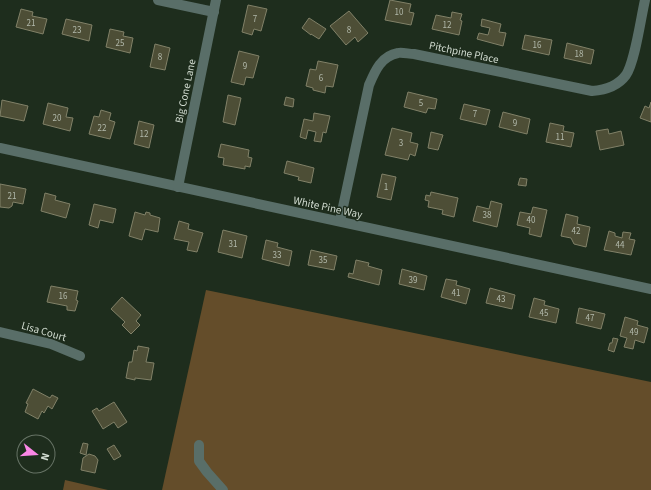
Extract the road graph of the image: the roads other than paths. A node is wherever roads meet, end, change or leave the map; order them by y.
1 (158, 0) edge
2 (216, 0) edge
3 (645, 0) edge
4 (214, 12) junction
5 (0, 148) edge
6 (178, 187) junction
7 (340, 221) junction
8 (651, 289) edge
9 (0, 332) edge
10 (80, 356) dead end
11 (199, 445) dead end
12 (223, 490) edge

1 - 4 street
2 - 4 street, Big Cone Lane
3 - 7 street, Pitchpine Place
4 - 6 street, Big Cone Lane
5 - 6 street, White Pine Way
6 - 7 street, White Pine Way
7 - 8 street, White Pine Way
9 - 10 street, Lisa Court
11 - 12 street

